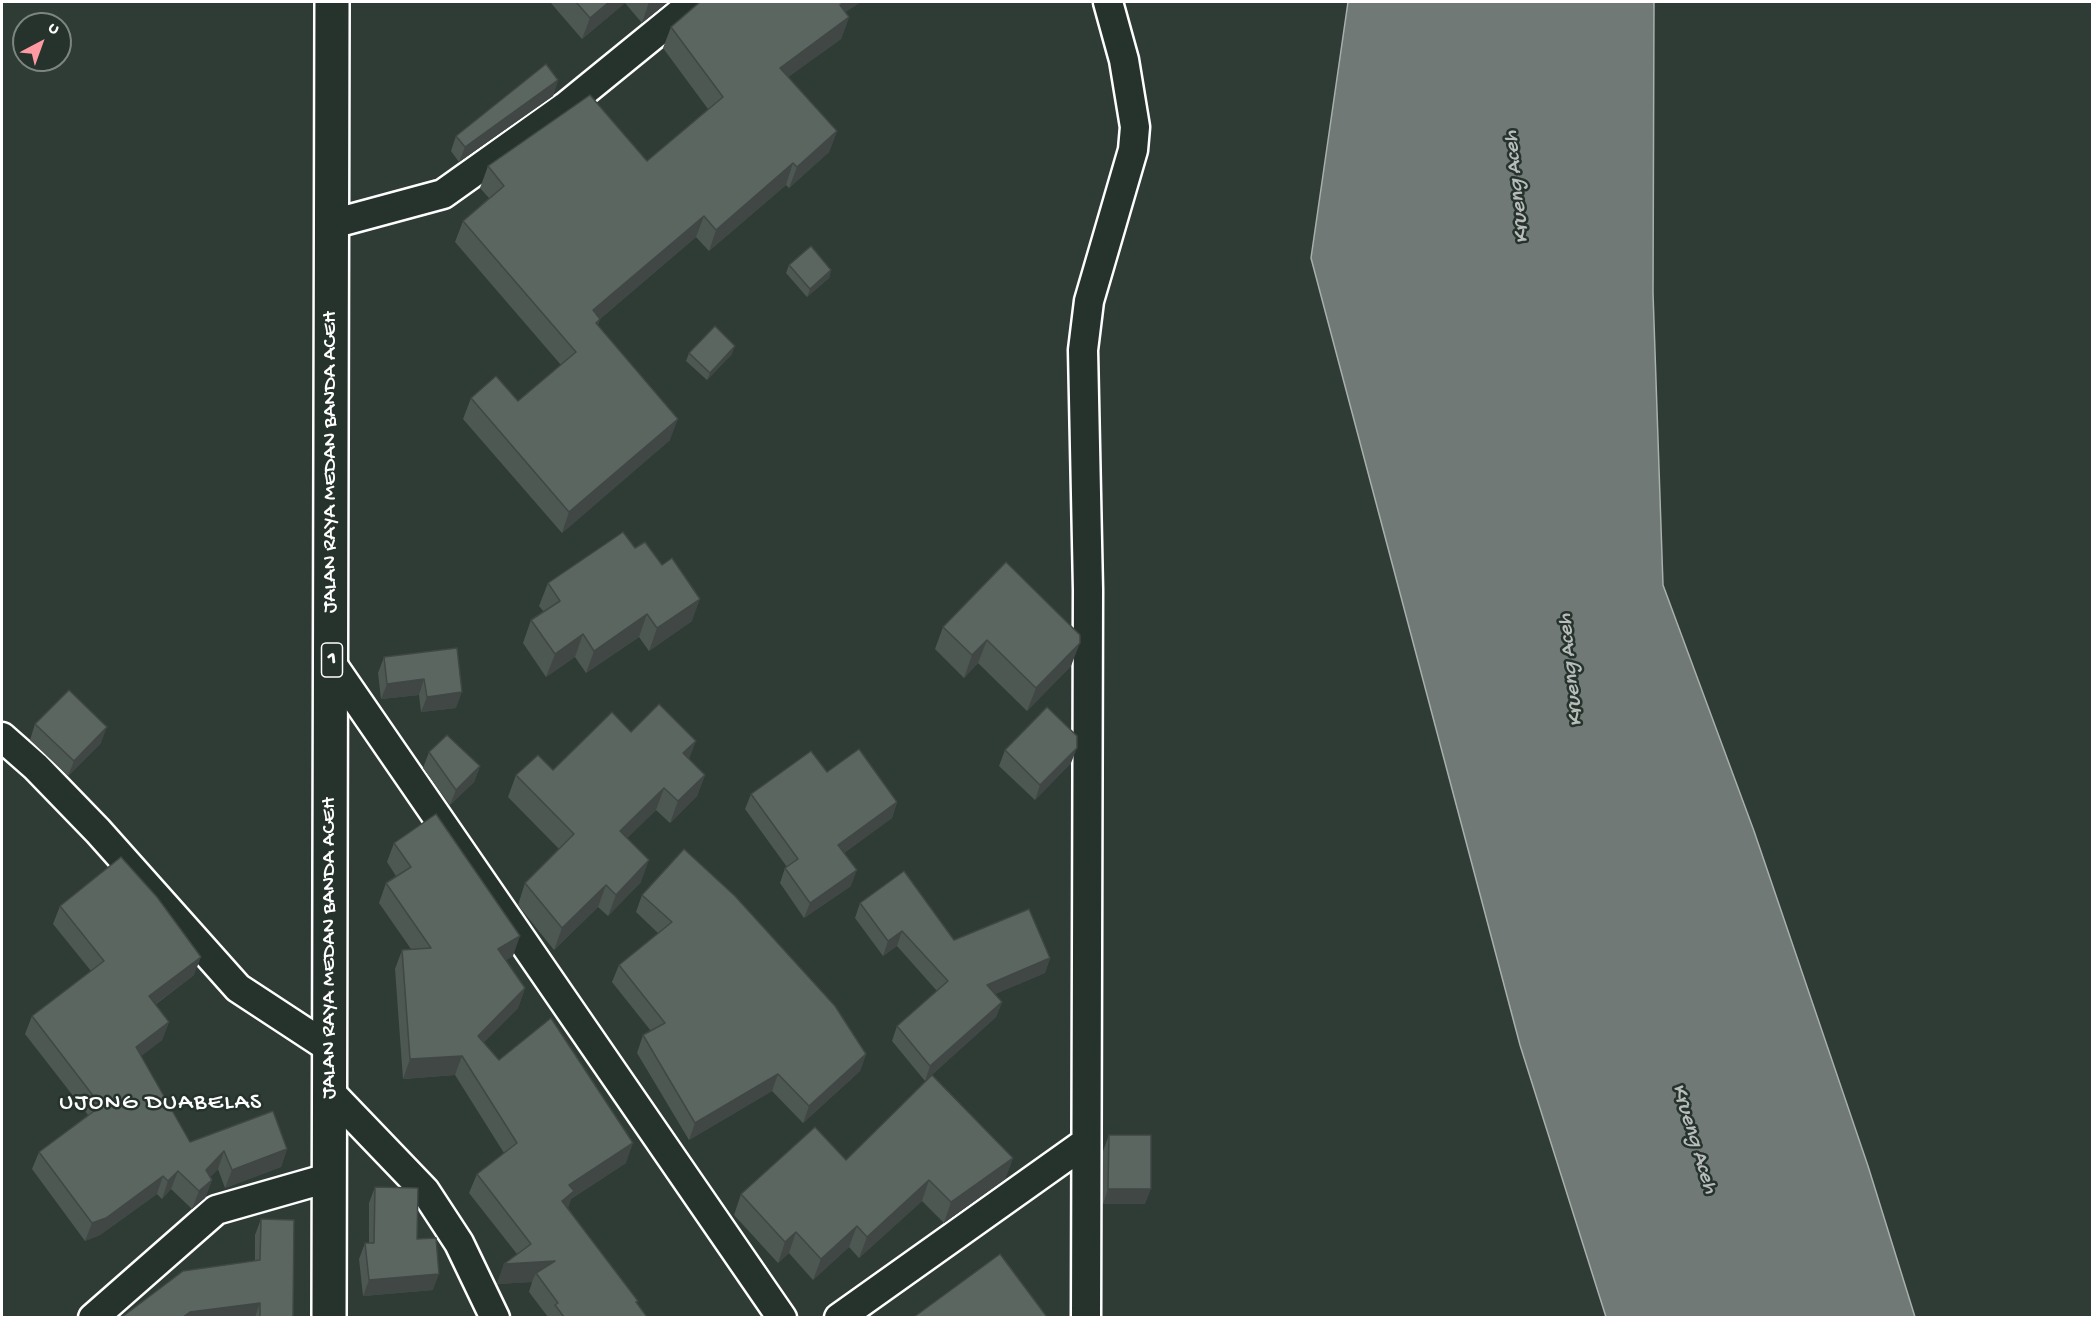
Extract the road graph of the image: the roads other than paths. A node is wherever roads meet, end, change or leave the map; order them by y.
1 (332, 2) edge
2 (694, 2) edge
3 (1108, 2) edge
4 (332, 224) junction
5 (332, 664) junction
6 (2, 737) edge
7 (331, 1048) junction
8 (330, 1092) junction
9 (1085, 1143) junction
10 (328, 1178) junction
11 (93, 1317) edge
12 (329, 1317) edge
13 (495, 1317) edge
14 (782, 1317) edge
15 (839, 1317) edge
16 (1086, 1317) edge

1 - 4 highway, JALAN RAYA MEDAN BANDA ACEH / 1
2 - 4 street
3 - 9 street
4 - 5 highway, JALAN RAYA MEDAN BANDA ACEH / 1
5 - 7 highway, JALAN RAYA MEDAN BANDA ACEH / 1
5 - 14 street
6 - 7 street
7 - 8 highway, JALAN RAYA MEDAN BANDA ACEH / 1
8 - 10 highway, JALAN RAYA MEDAN BANDA ACEH / 1
8 - 13 street
9 - 15 street
9 - 16 street
10 - 11 street
10 - 12 highway, JALAN RAYA MEDAN BANDA ACEH / 1

